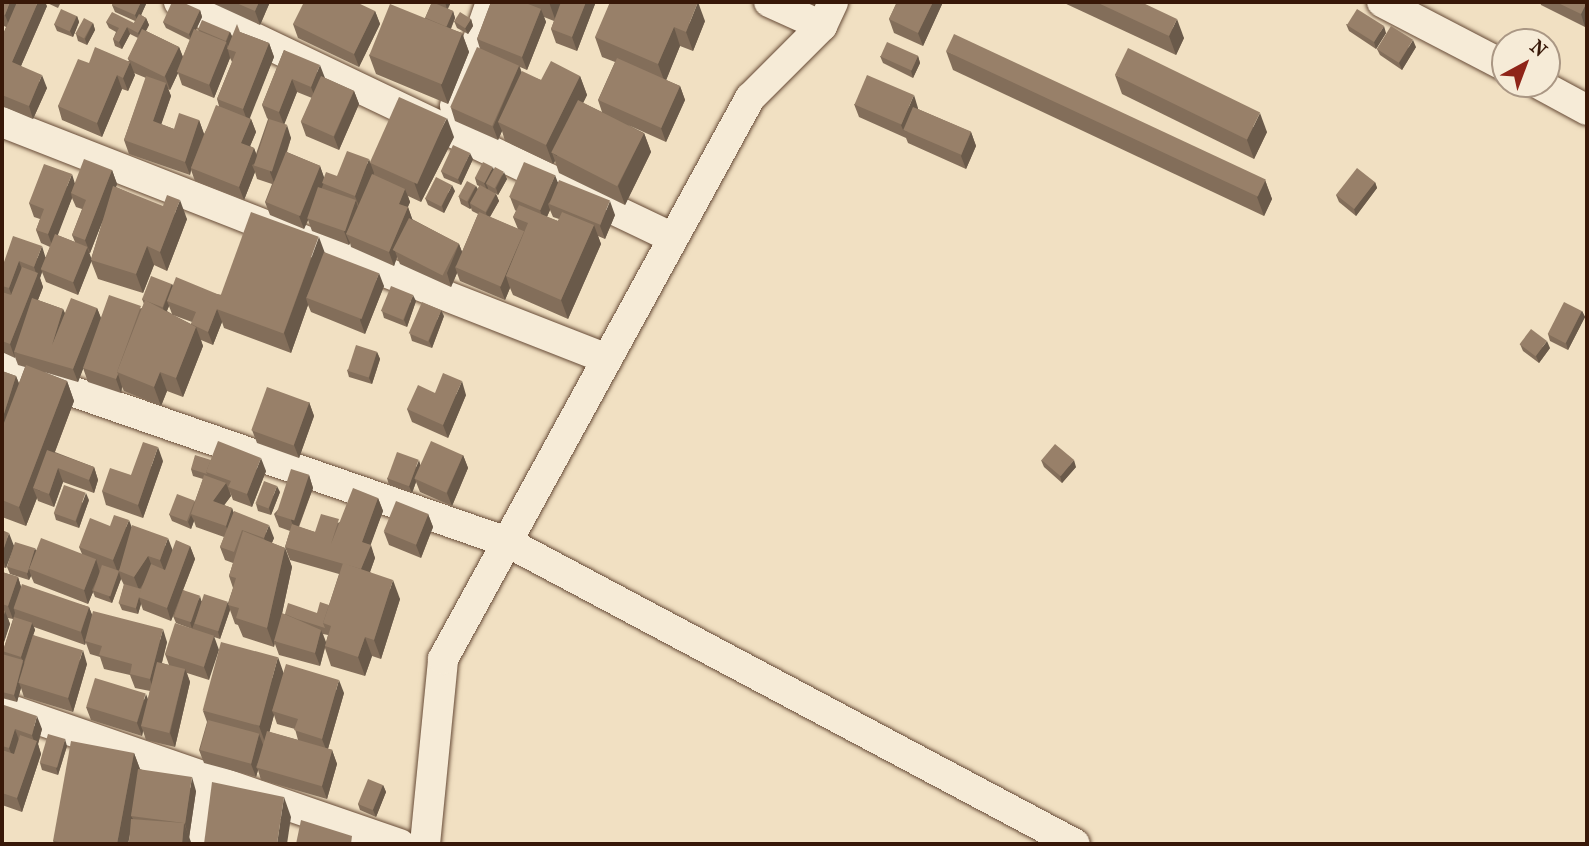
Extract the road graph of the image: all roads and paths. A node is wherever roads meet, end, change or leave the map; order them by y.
1 (179, 2) edge
2 (491, 2) edge
3 (769, 2) edge
4 (1382, 2) edge
5 (828, 14) edge
6 (1491, 59) edge
7 (1561, 96) edge
8 (1587, 110) edge
9 (2, 122) edge
10 (448, 126) junction
11 (671, 237) junction
12 (607, 359) junction
13 (2, 367) edge
14 (507, 542) junction
15 (2, 707) edge
16 (208, 777) junction
17 (202, 844) edge
18 (400, 844) edge
19 (425, 844) edge
20 (1076, 844) edge

1 - 10 street
2 - 10 street
3 - 5 street
4 - 6 street
5 - 11 street
7 - 8 street
9 - 12 street
10 - 11 street
11 - 12 street
12 - 14 street
13 - 14 street
14 - 19 street
14 - 20 street
15 - 16 street
16 - 17 street
16 - 18 street

